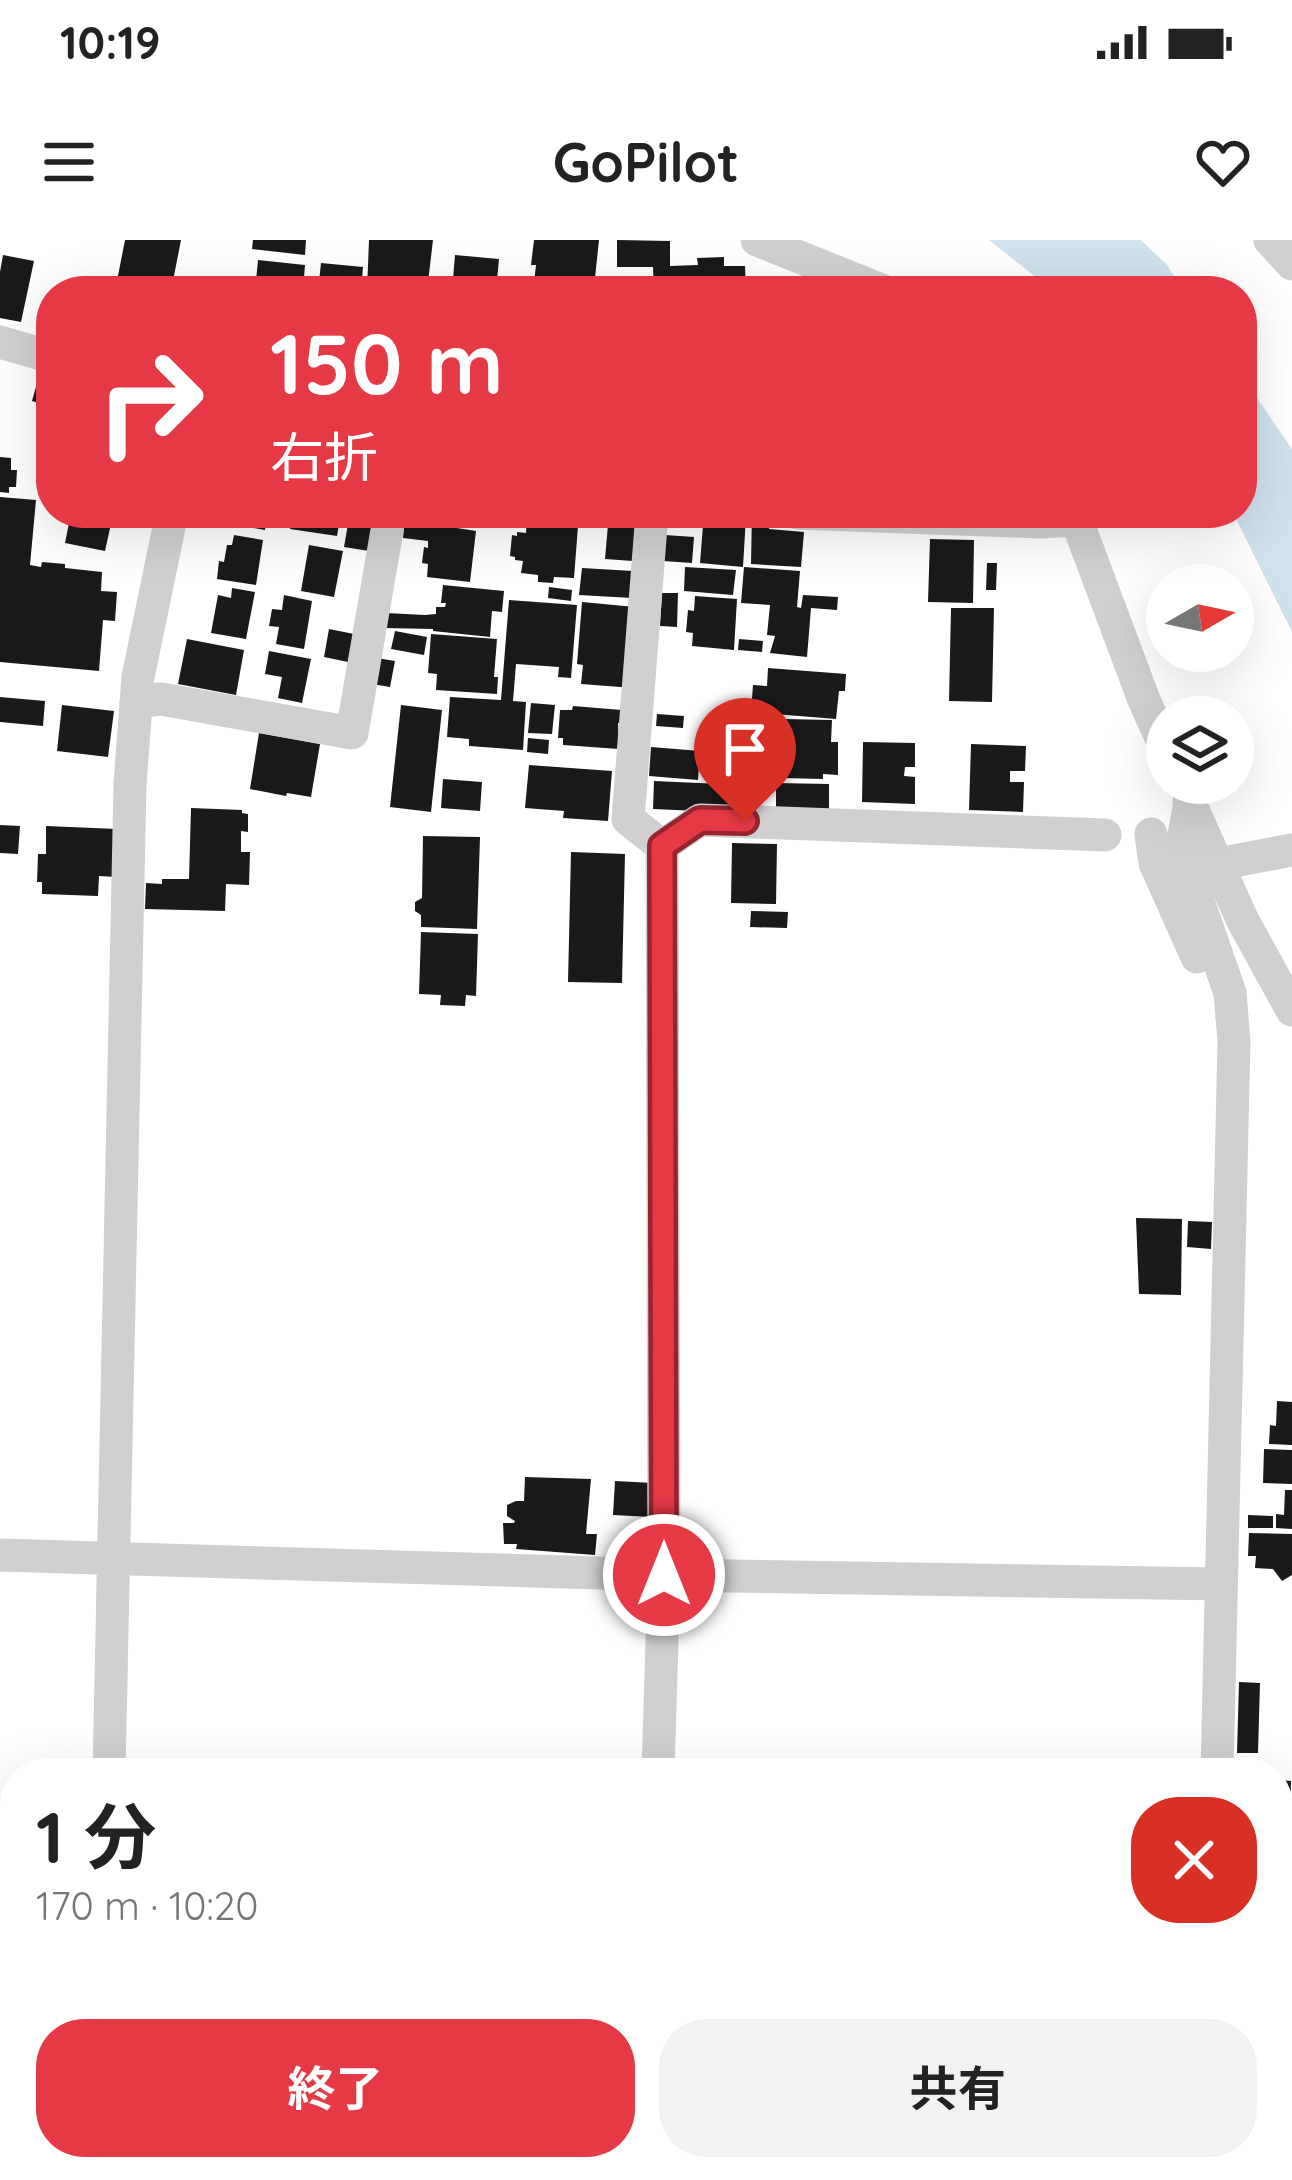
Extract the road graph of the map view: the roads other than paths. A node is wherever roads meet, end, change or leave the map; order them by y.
1 (757, 240) edge
2 (1270, 240) edge
3 (1292, 264) edge
4 (847, 276) edge
5 (0, 342) edge
6 (36, 353) edge
7 (169, 528) edge
8 (387, 528) edge
9 (651, 528) edge
10 (1080, 528) edge
11 (136, 702) junction
12 (1146, 704) edge
13 (1184, 804) edge
14 (1190, 804) edge
15 (1151, 834) dead end
16 (1105, 835) dead end
17 (662, 846) junction
18 (1292, 850) edge
19 (1218, 864) junction
20 (1292, 1010) edge
21 (1234, 1041) junction
22 (0, 1555) edge
23 (116, 1557) junction
24 (664, 1575) junction
25 (1221, 1584) junction
26 (109, 1758) edge
27 (658, 1758) edge
28 (1217, 1758) edge

1 - 4 street
2 - 3 street
5 - 6 street
7 - 11 street
8 - 11 street
9 - 17 street
10 - 12 street
11 - 23 street
13 - 21 street
14 - 19 street
15 - 21 street
16 - 17 street
17 - 24 street
18 - 19 street
19 - 20 street
21 - 25 street
22 - 23 street
23 - 24 street
23 - 26 street
24 - 25 street
24 - 27 street
25 - 28 street

